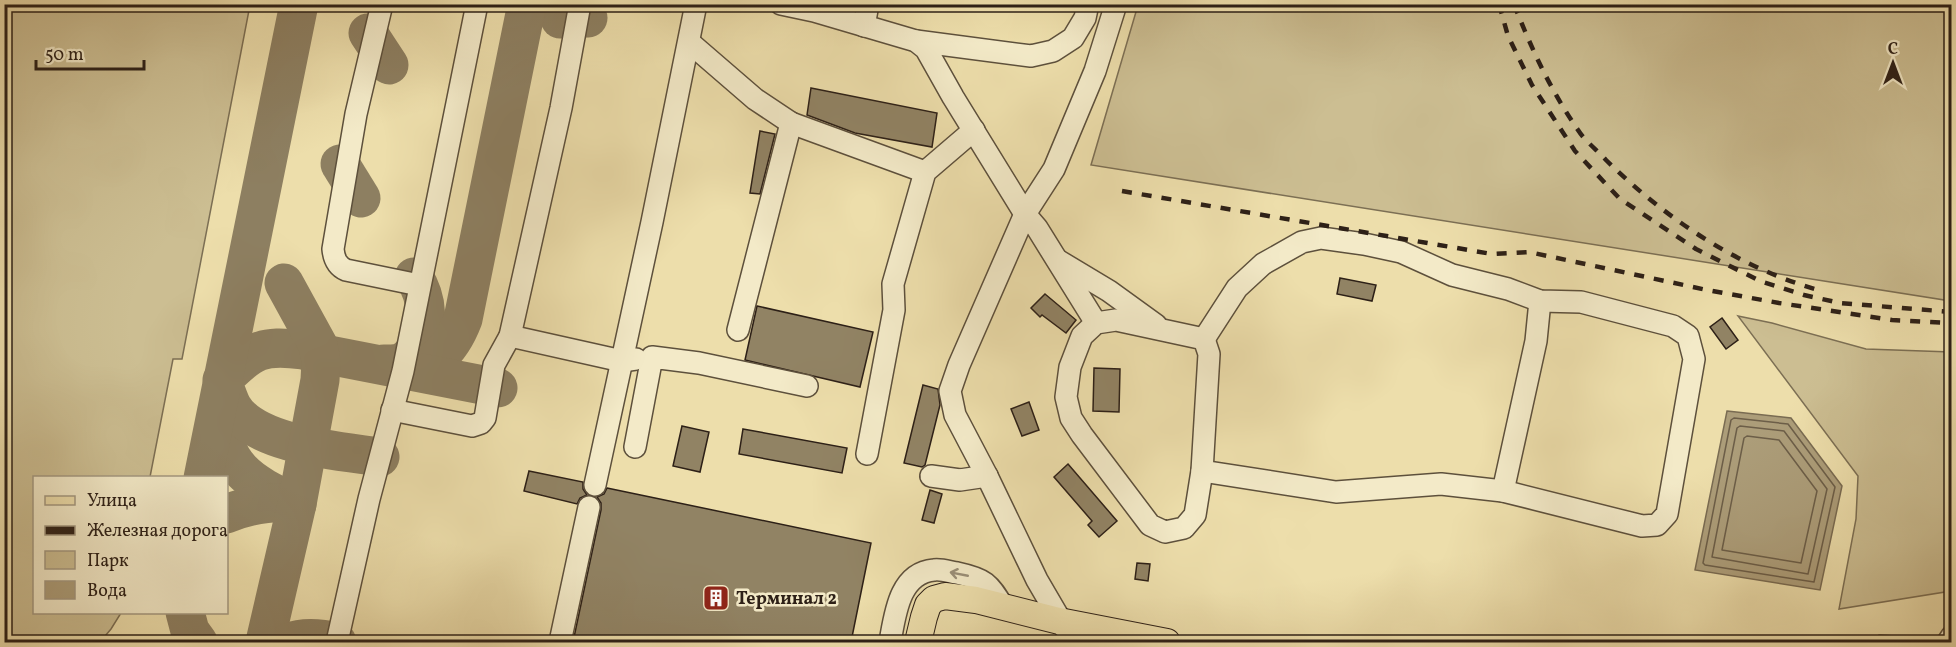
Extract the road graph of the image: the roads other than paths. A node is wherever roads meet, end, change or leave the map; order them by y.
1 (382, 4) edge
2 (477, 4) edge
3 (580, 4) edge
4 (696, 4) edge
5 (781, 4) edge
6 (868, 4) edge
7 (1088, 4) edge
8 (1116, 4) edge
9 (864, 26) junction
10 (916, 41) junction
11 (689, 42) junction
12 (791, 123) junction
13 (974, 130) junction
14 (925, 172) junction
15 (1025, 214) junction
16 (1056, 260) junction
17 (419, 285) junction
18 (1540, 301) junction
19 (1096, 323) junction
20 (1162, 329) junction
21 (738, 330) dead end
22 (510, 336) junction
23 (1204, 339) junction
24 (651, 357) junction
25 (622, 361) junction
26 (807, 386) dead end
27 (392, 410) junction
28 (635, 447) dead end
29 (867, 454) dead end
30 (1202, 471) junction
31 (931, 476) dead end
32 (987, 476) junction
33 (595, 485) dead end
34 (1503, 491) junction
35 (589, 507) dead end
36 (1036, 580) junction
37 (1009, 608) junction
38 (1059, 621) junction
39 (1952, 636) edge
40 (337, 642) edge
41 (560, 642) edge
42 (890, 642) edge
43 (918, 642) edge
44 (1107, 642) edge
45 (1167, 642) edge
46 (1948, 642) edge

1 - 17 lane
2 - 17 lane
3 - 22 lane
4 - 11 lane
5 - 9 lane
6 - 9 lane
7 - 10 lane
8 - 15 lane
9 - 10 lane
10 - 13 lane
11 - 12 lane
11 - 25 lane
12 - 14 lane
12 - 21 lane
13 - 14 lane
13 - 15 lane
14 - 29 lane
15 - 16 lane
15 - 32 lane
16 - 19 lane
16 - 20 lane
17 - 27 lane
18 - 23 lane
18 - 34 lane
18 - 34 lane
19 - 20 lane
19 - 30 lane
20 - 23 lane
22 - 25 lane
22 - 27 lane
23 - 30 lane
24 - 25 lane
24 - 26 lane
24 - 28 lane
25 - 33 lane
27 - 40 lane
30 - 34 lane
31 - 32 lane
32 - 36 lane
35 - 41 lane
36 - 37 lane
36 - 38 lane
37 - 38 main road
37 -> 42 lane
37 - 43 main road
38 - 44 lane
38 - 45 main road
39 - 46 lane

